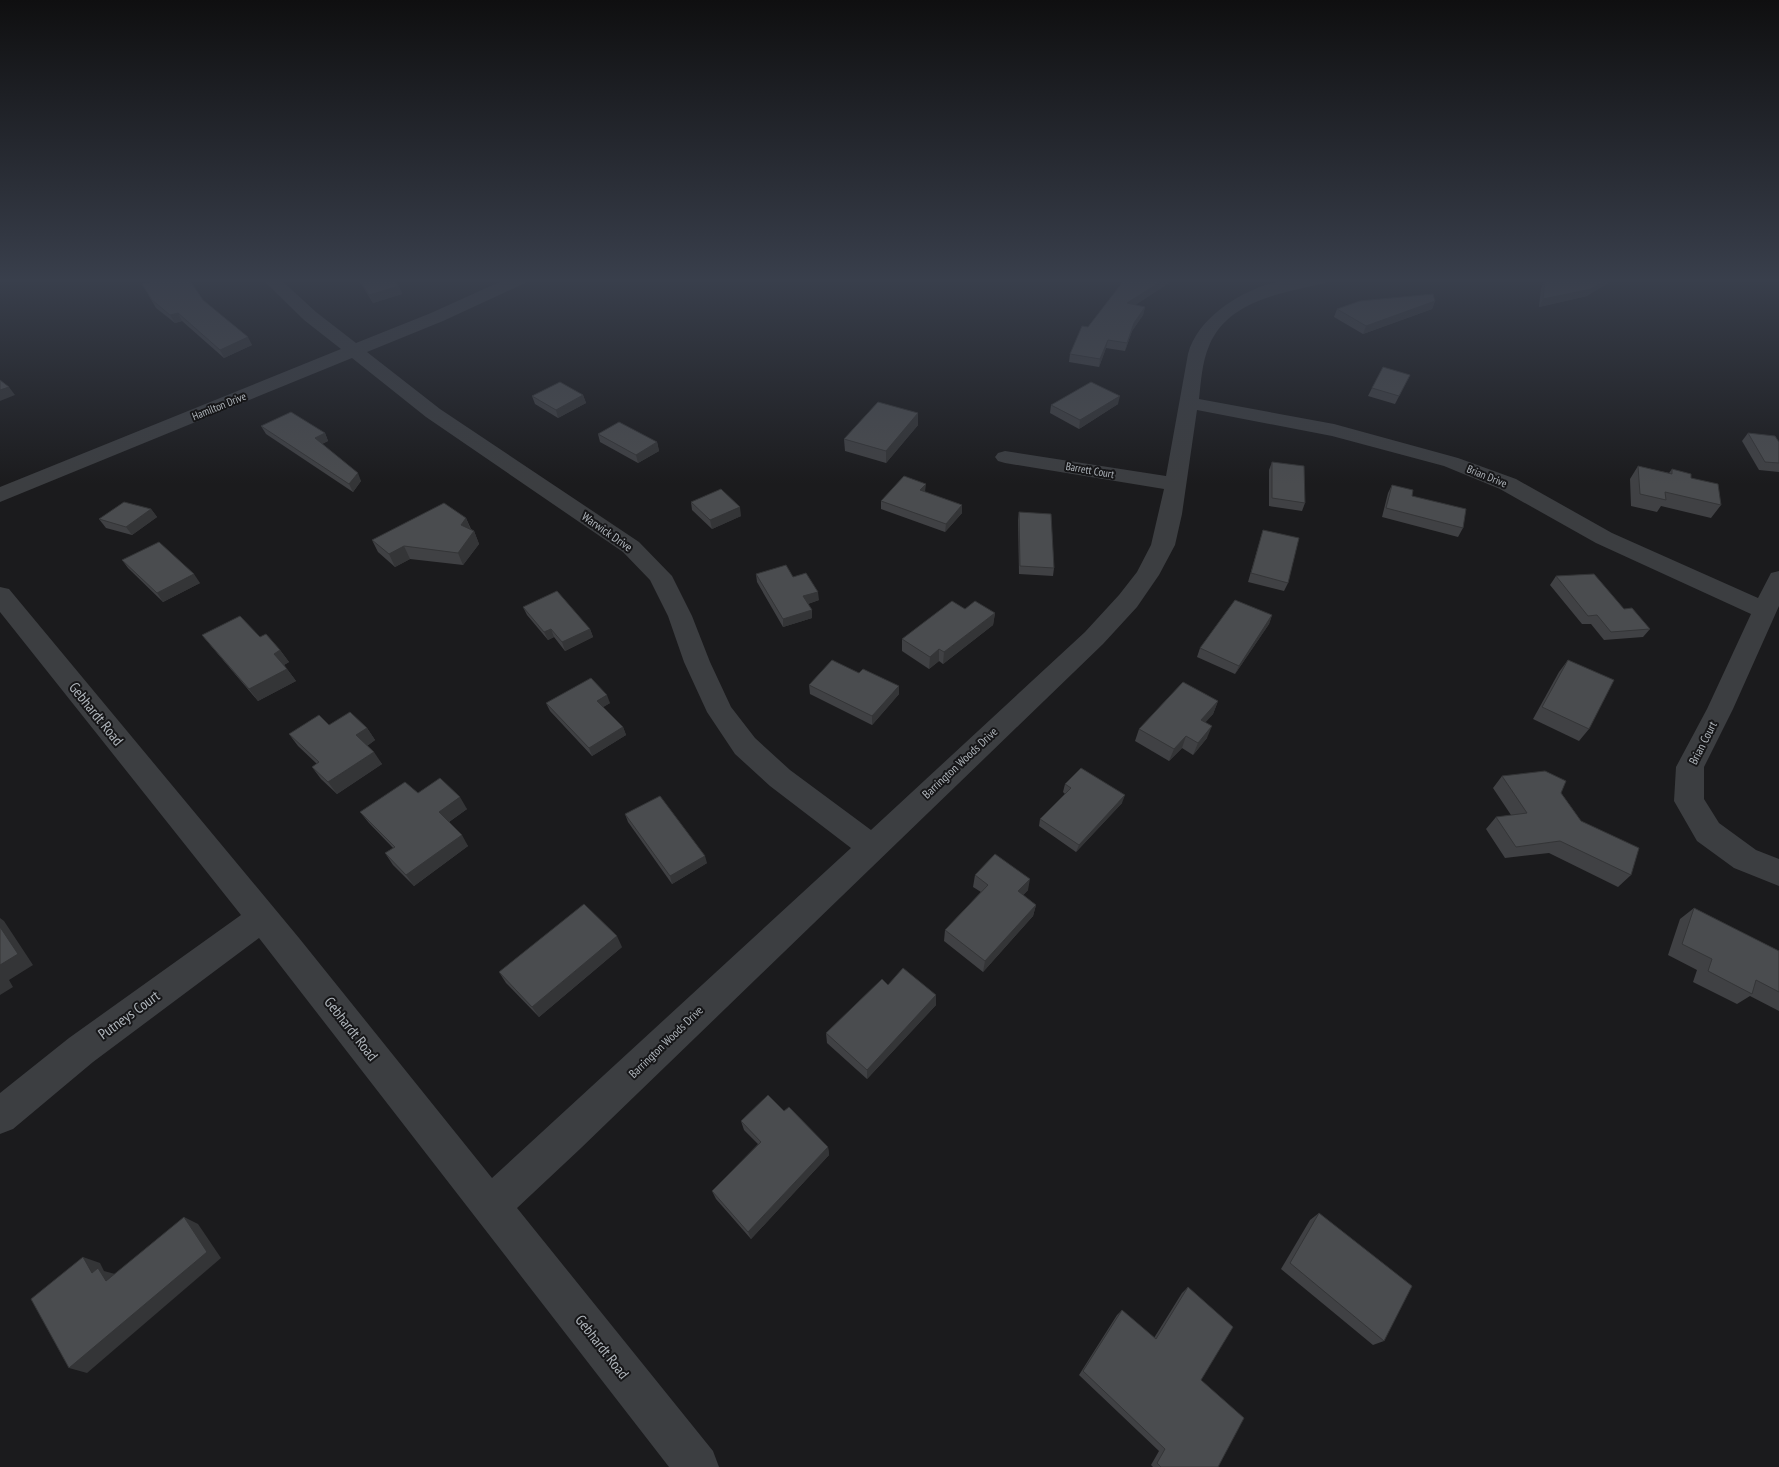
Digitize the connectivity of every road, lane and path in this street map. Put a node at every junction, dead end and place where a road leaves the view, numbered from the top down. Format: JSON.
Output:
{"nodes":[{"id":1,"x":350,"y":347,"type":"edge"},
{"id":2,"x":364,"y":347,"type":"edge"},
{"id":3,"x":1200,"y":347,"type":"edge"},
{"id":4,"x":355,"y":351,"type":"junction"},
{"id":5,"x":1189,"y":402,"type":"junction"},
{"id":6,"x":1004,"y":457,"type":"dead end"},
{"id":7,"x":1175,"y":484,"type":"junction"},
{"id":8,"x":0,"y":496,"type":"edge"},
{"id":9,"x":1779,"y":579,"type":"edge"},
{"id":10,"x":0,"y":595,"type":"edge"},
{"id":11,"x":1764,"y":610,"type":"junction"},
{"id":12,"x":871,"y":847,"type":"junction"},
{"id":13,"x":1779,"y":873,"type":"edge"},
{"id":14,"x":261,"y":918,"type":"junction"},
{"id":15,"x":0,"y":1116,"type":"edge"},
{"id":16,"x":490,"y":1206,"type":"junction"},
{"id":17,"x":697,"y":1467,"type":"edge"}],
"edges":[{"from":1,"to":4,"type":"street","name":"Warwick Drive"},
{"from":2,"to":4,"type":"street","name":"Hamilton Drive"},
{"from":3,"to":5,"type":"street","name":"Barrington Woods Drive"},
{"from":4,"to":8,"type":"street","name":"Hamilton Drive"},
{"from":4,"to":12,"type":"street","name":"Warwick Drive"},
{"from":5,"to":7,"type":"street","name":"Barrington Woods Drive"},
{"from":5,"to":11,"type":"street","name":"Brian Drive"},
{"from":6,"to":7,"type":"street","name":"Barrett Court"},
{"from":7,"to":12,"type":"street","name":"Barrington Woods Drive"},
{"from":9,"to":11,"type":"street","name":"Brian Court"},
{"from":10,"to":14,"type":"street","name":"Gebhardt Road"},
{"from":11,"to":13,"type":"street","name":"Brian Court"},
{"from":12,"to":16,"type":"street","name":"Barrington Woods Drive"},
{"from":14,"to":15,"type":"street","name":"Putneys Court"},
{"from":14,"to":16,"type":"street","name":"Gebhardt Road"},
{"from":16,"to":17,"type":"street","name":"Gebhardt Road"}]}
